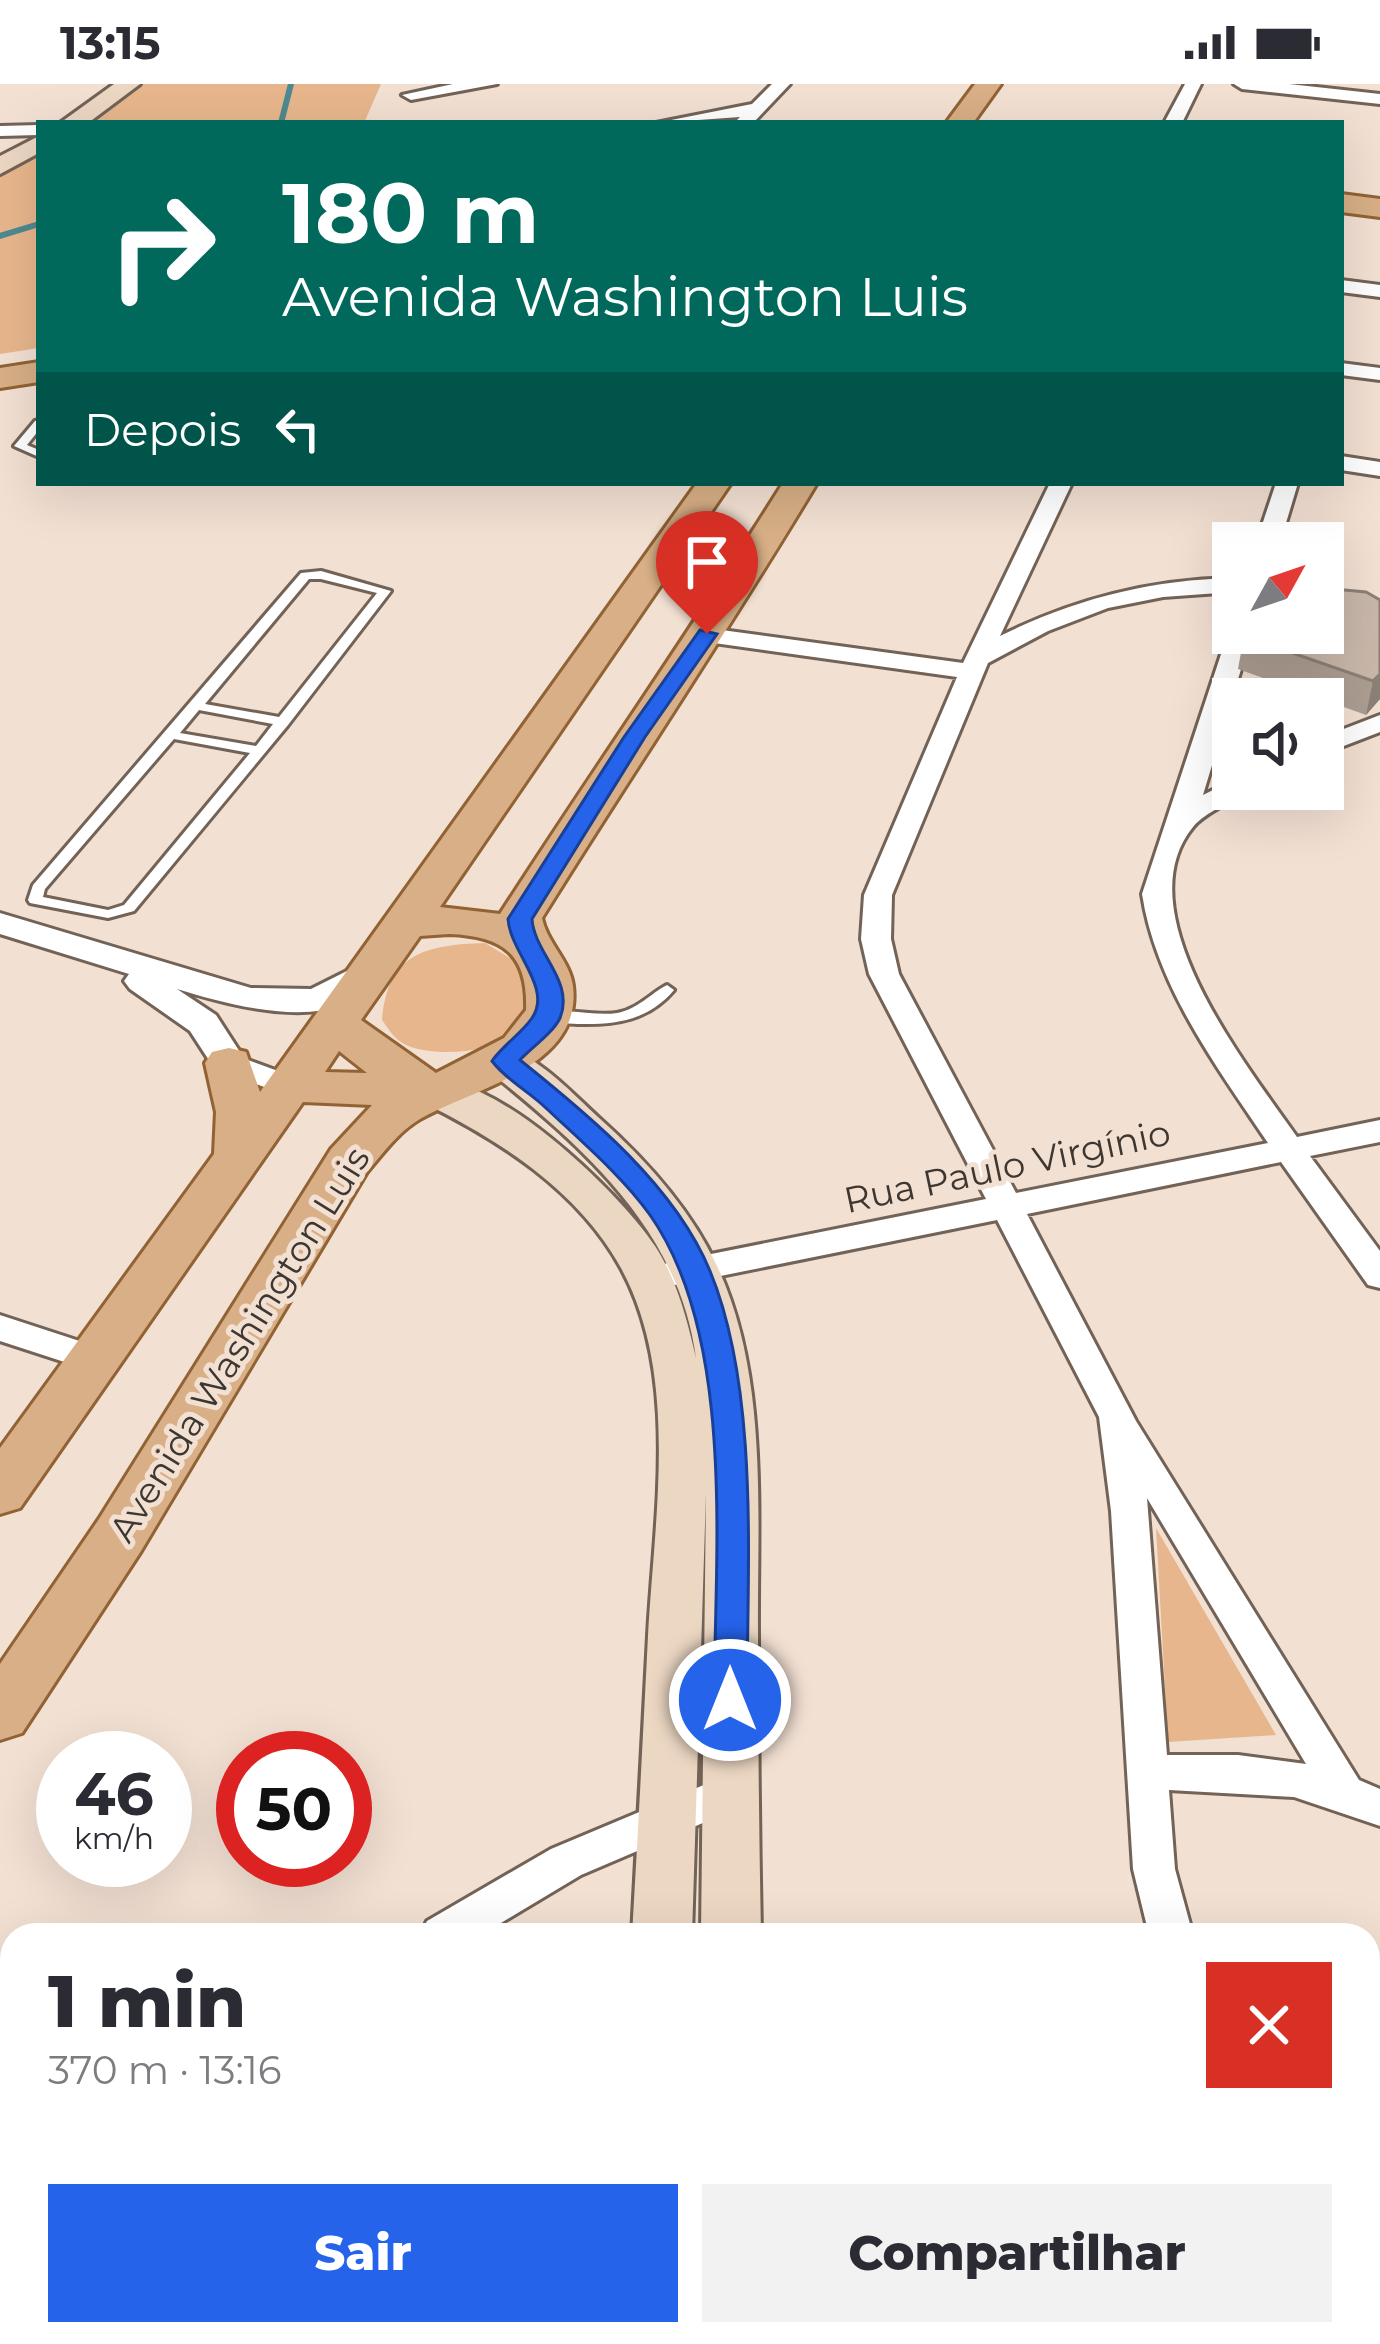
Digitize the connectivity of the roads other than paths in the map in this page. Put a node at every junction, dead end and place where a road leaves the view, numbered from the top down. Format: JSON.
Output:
{"nodes":[{"id":1,"x":129,"y":84,"type":"edge"},
{"id":2,"x":489,"y":84,"type":"edge"},
{"id":3,"x":782,"y":84,"type":"edge"},
{"id":4,"x":988,"y":84,"type":"edge"},
{"id":5,"x":1017,"y":84,"type":"edge"},
{"id":6,"x":1193,"y":84,"type":"edge"},
{"id":7,"x":1242,"y":84,"type":"edge"},
{"id":8,"x":411,"y":95,"type":"dead end"},
{"id":9,"x":1380,"y":99,"type":"edge"},
{"id":10,"x":749,"y":116,"type":"edge"},
{"id":11,"x":76,"y":120,"type":"edge"},
{"id":12,"x":703,"y":120,"type":"edge"},
{"id":13,"x":961,"y":120,"type":"edge"},
{"id":14,"x":994,"y":120,"type":"edge"},
{"id":15,"x":1175,"y":120,"type":"edge"},
{"id":16,"x":36,"y":130,"type":"edge"},
{"id":17,"x":0,"y":131,"type":"edge"},
{"id":18,"x":36,"y":145,"type":"edge"},
{"id":19,"x":0,"y":166,"type":"edge"},
{"id":20,"x":1344,"y":203,"type":"edge"},
{"id":21,"x":1380,"y":208,"type":"edge"},
{"id":22,"x":1344,"y":215,"type":"edge"},
{"id":23,"x":1380,"y":220,"type":"edge"},
{"id":24,"x":1344,"y":286,"type":"edge"},
{"id":25,"x":1380,"y":291,"type":"edge"},
{"id":26,"x":36,"y":354,"type":"edge"},
{"id":27,"x":0,"y":360,"type":"edge"},
{"id":28,"x":1344,"y":368,"type":"edge"},
{"id":29,"x":36,"y":372,"type":"edge"},
{"id":30,"x":1380,"y":374,"type":"edge"},
{"id":31,"x":0,"y":378,"type":"edge"},
{"id":32,"x":36,"y":427,"type":"edge"},
{"id":33,"x":36,"y":453,"type":"edge"},
{"id":34,"x":1344,"y":463,"type":"edge"},
{"id":35,"x":1380,"y":469,"type":"edge"},
{"id":36,"x":712,"y":486,"type":"edge"},
{"id":37,"x":798,"y":486,"type":"edge"},
{"id":38,"x":1059,"y":486,"type":"edge"},
{"id":39,"x":1287,"y":486,"type":"edge"},
{"id":40,"x":1275,"y":522,"type":"edge"},
{"id":41,"x":1212,"y":585,"type":"edge"},
{"id":42,"x":1026,"y":594,"type":"junction"},
{"id":43,"x":1088,"y":604,"type":"junction"},
{"id":44,"x":613,"y":632,"type":"junction"},
{"id":45,"x":702,"y":643,"type":"junction"},
{"id":46,"x":975,"y":666,"type":"junction"},
{"id":47,"x":196,"y":706,"type":"junction"},
{"id":48,"x":283,"y":722,"type":"junction"},
{"id":49,"x":1380,"y":724,"type":"edge"},
{"id":50,"x":171,"y":735,"type":"junction"},
{"id":51,"x":1344,"y":738,"type":"edge"},
{"id":52,"x":259,"y":751,"type":"junction"},
{"id":53,"x":1212,"y":756,"type":"edge"},
{"id":54,"x":1212,"y":802,"type":"edge"},
{"id":55,"x":1181,"y":822,"type":"junction"},
{"id":56,"x":0,"y":923,"type":"edge"},
{"id":57,"x":403,"y":926,"type":"junction"},
{"id":58,"x":521,"y":938,"type":"junction"},
{"id":59,"x":97,"y":953,"type":"junction"},
{"id":60,"x":369,"y":974,"type":"junction"},
{"id":61,"x":667,"y":990,"type":"dead end"},
{"id":62,"x":548,"y":1017,"type":"junction"},
{"id":63,"x":334,"y":1023,"type":"junction"},
{"id":64,"x":504,"y":1061,"type":"junction"},
{"id":65,"x":230,"y":1063,"type":"junction"},
{"id":66,"x":290,"y":1087,"type":"junction"},
{"id":67,"x":437,"y":1092,"type":"junction"},
{"id":68,"x":1380,"y":1131,"type":"edge"},
{"id":69,"x":1288,"y":1148,"type":"junction"},
{"id":70,"x":239,"y":1156,"type":"junction"},
{"id":71,"x":1006,"y":1208,"type":"junction"},
{"id":72,"x":672,"y":1274,"type":"junction"},
{"id":73,"x":1380,"y":1276,"type":"edge"},
{"id":74,"x":0,"y":1328,"type":"edge"},
{"id":75,"x":95,"y":1359,"type":"junction"},
{"id":76,"x":1117,"y":1417,"type":"junction"},
{"id":77,"x":0,"y":1492,"type":"edge"},
{"id":78,"x":0,"y":1714,"type":"edge"},
{"id":79,"x":1147,"y":1773,"type":"junction"},
{"id":80,"x":1343,"y":1789,"type":"junction"},
{"id":81,"x":730,"y":1792,"type":"junction"},
{"id":82,"x":1380,"y":1808,"type":"edge"},
{"id":83,"x":665,"y":1819,"type":"junction"},
{"id":84,"x":462,"y":1923,"type":"edge"},
{"id":85,"x":662,"y":1923,"type":"edge"},
{"id":86,"x":731,"y":1923,"type":"edge"},
{"id":87,"x":1168,"y":1923,"type":"edge"}],
"edges":[{"from":1,"to":11,"type":"main road"},
{"from":2,"to":8,"type":"street"},
{"from":3,"to":10,"type":"street"},
{"from":4,"to":13,"type":"main road"},
{"from":5,"to":14,"type":"main road"},
{"from":6,"to":15,"type":"street"},
{"from":7,"to":9,"type":"street"},
{"from":10,"to":12,"type":"street"},
{"from":16,"to":17,"type":"street"},
{"from":18,"to":19,"type":"main road"},
{"from":20,"to":21,"type":"main road"},
{"from":22,"to":23,"type":"main road"},
{"from":24,"to":25,"type":"street"},
{"from":26,"to":27,"type":"main road"},
{"from":28,"to":30,"type":"street"},
{"from":29,"to":31,"type":"main road"},
{"from":32,"to":33,"type":"lane"},
{"from":34,"to":35,"type":"street"},
{"from":36,"to":44,"type":"main road"},
{"from":37,"to":45,"type":"main road"},
{"from":38,"to":42,"type":"street"},
{"from":39,"to":40,"type":"street"},
{"from":41,"to":43,"type":"street"},
{"from":42,"to":43,"type":"street"},
{"from":42,"to":46,"type":"street"},
{"from":43,"to":46,"type":"street"},
{"from":44,"to":45,"type":"main road"},
{"from":44,"to":57,"type":"main road"},
{"from":45,"to":46,"type":"street"},
{"from":45,"to":58,"type":"main road"},
{"from":46,"to":71,"type":"street"},
{"from":47,"to":48,"type":"lane"},
{"from":47,"to":48,"type":"lane"},
{"from":47,"to":50,"type":"lane"},
{"from":48,"to":52,"type":"lane"},
{"from":49,"to":51,"type":"street"},
{"from":50,"to":52,"type":"lane"},
{"from":50,"to":52,"type":"lane"},
{"from":53,"to":55,"type":"street"},
{"from":54,"to":55,"type":"street"},
{"from":55,"to":69,"type":"street"},
{"from":56,"to":59,"type":"street"},
{"from":57,"to":58,"type":"main road"},
{"from":57,"to":60,"type":"main road"},
{"from":58,"to":62,"type":"main road"},
{"from":59,"to":60,"type":"street"},
{"from":59,"to":65,"type":"street"},
{"from":60,"to":63,"type":"main road"},
{"from":61,"to":62,"type":"lane"},
{"from":62,"to":64,"type":"main road","name":"Avenida Washington Luis"},
{"from":63,"to":66,"type":"main road"},
{"from":63,"to":67,"type":"main road"},
{"from":64,"to":67,"type":"main road","name":"Avenida Washington Luis"},
{"from":64,"to":72,"type":"main road"},
{"from":65,"to":66,"type":"street"},
{"from":65,"to":70,"type":"main road"},
{"from":66,"to":67,"type":"main road"},
{"from":66,"to":70,"type":"main road"},
{"from":67,"to":72,"type":"main road"},
{"from":67,"to":78,"type":"main road","name":"Avenida Washington Luis"},
{"from":68,"to":69,"type":"street","name":"Rua Paulo Virgínio"},
{"from":69,"to":71,"type":"street","name":"Rua Paulo Virgínio"},
{"from":69,"to":73,"type":"street"},
{"from":70,"to":75,"type":"main road"},
{"from":71,"to":72,"type":"street","name":"Rua Paulo Virgínio"},
{"from":71,"to":76,"type":"street"},
{"from":72,"to":81,"type":"main road"},
{"from":72,"to":83,"type":"main road"},
{"from":74,"to":75,"type":"street"},
{"from":75,"to":77,"type":"main road"},
{"from":76,"to":79,"type":"street"},
{"from":76,"to":80,"type":"street"},
{"from":79,"to":80,"type":"street"},
{"from":79,"to":87,"type":"street"},
{"from":80,"to":82,"type":"street"},
{"from":81,"to":83,"type":"street"},
{"from":81,"to":86,"type":"main road"},
{"from":83,"to":84,"type":"street"},
{"from":83,"to":85,"type":"main road"}]}
